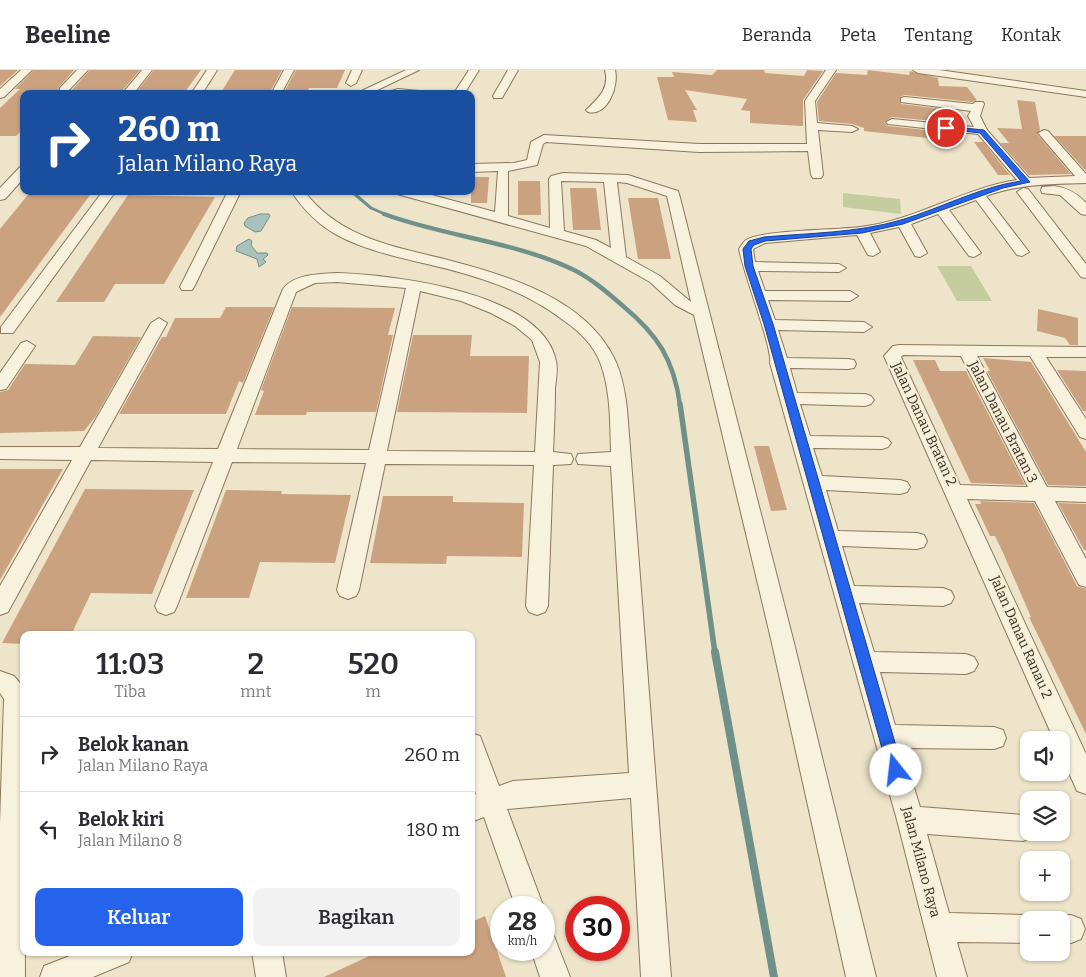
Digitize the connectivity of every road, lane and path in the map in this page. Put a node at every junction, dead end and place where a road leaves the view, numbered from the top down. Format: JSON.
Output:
{"nodes":[{"id":1,"x":27,"y":70,"type":"edge"},
{"id":2,"x":83,"y":70,"type":"edge"},
{"id":3,"x":147,"y":70,"type":"edge"},
{"id":4,"x":212,"y":70,"type":"edge"},
{"id":5,"x":223,"y":70,"type":"edge"},
{"id":6,"x":289,"y":70,"type":"edge"},
{"id":7,"x":356,"y":70,"type":"edge"},
{"id":8,"x":414,"y":70,"type":"edge"},
{"id":9,"x":474,"y":70,"type":"edge"},
{"id":10,"x":513,"y":70,"type":"edge"},
{"id":11,"x":610,"y":70,"type":"edge"},
{"id":12,"x":824,"y":70,"type":"edge"},
{"id":13,"x":830,"y":70,"type":"edge"},
{"id":14,"x":918,"y":70,"type":"edge"},
{"id":15,"x":351,"y":83,"type":"dead end"},
{"id":16,"x":64,"y":90,"type":"edge"},
{"id":17,"x":130,"y":90,"type":"edge"},
{"id":18,"x":199,"y":90,"type":"edge"},
{"id":19,"x":209,"y":90,"type":"edge"},
{"id":20,"x":278,"y":90,"type":"edge"},
{"id":21,"x":369,"y":90,"type":"edge"},
{"id":22,"x":461,"y":90,"type":"edge"},
{"id":23,"x":1086,"y":94,"type":"edge"},
{"id":24,"x":0,"y":95,"type":"edge"},
{"id":25,"x":498,"y":96,"type":"dead end"},
{"id":26,"x":905,"y":100,"type":"dead end"},
{"id":27,"x":592,"y":110,"type":"dead end"},
{"id":28,"x":892,"y":122,"type":"dead end"},
{"id":29,"x":812,"y":126,"type":"junction"},
{"id":30,"x":852,"y":129,"type":"dead end"},
{"id":31,"x":982,"y":131,"type":"junction"},
{"id":32,"x":1044,"y":133,"type":"dead end"},
{"id":33,"x":813,"y":147,"type":"junction"},
{"id":34,"x":475,"y":168,"type":"edge"},
{"id":35,"x":503,"y":173,"type":"dead end"},
{"id":36,"x":20,"y":175,"type":"edge"},
{"id":37,"x":818,"y":175,"type":"dead end"},
{"id":38,"x":20,"y":176,"type":"edge"},
{"id":39,"x":0,"y":177,"type":"edge"},
{"id":40,"x":610,"y":177,"type":"junction"},
{"id":41,"x":1085,"y":180,"type":"edge"},
{"id":42,"x":1024,"y":187,"type":"junction"},
{"id":43,"x":987,"y":191,"type":"junction"},
{"id":44,"x":107,"y":195,"type":"edge"},
{"id":45,"x":233,"y":195,"type":"edge"},
{"id":46,"x":300,"y":195,"type":"edge"},
{"id":47,"x":433,"y":195,"type":"edge"},
{"id":48,"x":0,"y":196,"type":"edge"},
{"id":49,"x":449,"y":197,"type":"edge"},
{"id":50,"x":941,"y":208,"type":"junction"},
{"id":51,"x":1086,"y":211,"type":"edge"},
{"id":52,"x":501,"y":218,"type":"junction"},
{"id":53,"x":903,"y":222,"type":"junction"},
{"id":54,"x":862,"y":231,"type":"junction"},
{"id":55,"x":557,"y":232,"type":"junction"},
{"id":56,"x":873,"y":252,"type":"dead end"},
{"id":57,"x":1022,"y":252,"type":"dead end"},
{"id":58,"x":920,"y":253,"type":"dead end"},
{"id":59,"x":974,"y":253,"type":"dead end"},
{"id":60,"x":619,"y":257,"type":"junction"},
{"id":61,"x":749,"y":266,"type":"junction"},
{"id":62,"x":839,"y":268,"type":"dead end"},
{"id":63,"x":1086,"y":274,"type":"edge"},
{"id":64,"x":414,"y":284,"type":"junction"},
{"id":65,"x":187,"y":288,"type":"dead end"},
{"id":66,"x":760,"y":295,"type":"junction"},
{"id":67,"x":850,"y":296,"type":"dead end"},
{"id":68,"x":701,"y":313,"type":"junction"},
{"id":69,"x":159,"y":323,"type":"dead end"},
{"id":70,"x":769,"y":324,"type":"junction"},
{"id":71,"x":864,"y":327,"type":"dead end"},
{"id":72,"x":7,"y":330,"type":"dead end"},
{"id":73,"x":28,"y":346,"type":"dead end"},
{"id":74,"x":966,"y":350,"type":"junction"},
{"id":75,"x":1035,"y":352,"type":"junction"},
{"id":76,"x":1086,"y":352,"type":"edge"},
{"id":77,"x":778,"y":363,"type":"junction"},
{"id":78,"x":848,"y":364,"type":"dead end"},
{"id":79,"x":0,"y":385,"type":"edge"},
{"id":80,"x":789,"y":398,"type":"junction"},
{"id":81,"x":865,"y":400,"type":"dead end"},
{"id":82,"x":1086,"y":433,"type":"edge"},
{"id":83,"x":801,"y":442,"type":"junction"},
{"id":84,"x":882,"y":443,"type":"dead end"},
{"id":85,"x":0,"y":453,"type":"edge"},
{"id":86,"x":87,"y":455,"type":"junction"},
{"id":87,"x":225,"y":456,"type":"junction"},
{"id":88,"x":377,"y":457,"type":"junction"},
{"id":89,"x":620,"y":458,"type":"junction"},
{"id":90,"x":542,"y":459,"type":"junction"},
{"id":91,"x":564,"y":459,"type":"dead end"},
{"id":92,"x":585,"y":459,"type":"dead end"},
{"id":93,"x":813,"y":483,"type":"junction"},
{"id":94,"x":900,"y":487,"type":"dead end"},
{"id":95,"x":955,"y":492,"type":"junction"},
{"id":96,"x":1041,"y":494,"type":"junction"},
{"id":97,"x":1086,"y":496,"type":"edge"},
{"id":98,"x":829,"y":538,"type":"junction"},
{"id":99,"x":917,"y":541,"type":"dead end"},
{"id":100,"x":1086,"y":579,"type":"edge"},
{"id":101,"x":348,"y":590,"type":"dead end"},
{"id":102,"x":845,"y":594,"type":"junction"},
{"id":103,"x":943,"y":597,"type":"dead end"},
{"id":104,"x":0,"y":606,"type":"edge"},
{"id":105,"x":166,"y":606,"type":"dead end"},
{"id":106,"x":537,"y":606,"type":"dead end"},
{"id":107,"x":864,"y":662,"type":"junction"},
{"id":108,"x":966,"y":664,"type":"dead end"},
{"id":109,"x":0,"y":681,"type":"edge"},
{"id":110,"x":886,"y":736,"type":"junction"},
{"id":111,"x":994,"y":738,"type":"dead end"},
{"id":112,"x":475,"y":766,"type":"edge"},
{"id":113,"x":1086,"y":782,"type":"edge"},
{"id":114,"x":642,"y":785,"type":"junction"},
{"id":115,"x":482,"y":805,"type":"edge"},
{"id":116,"x":910,"y":820,"type":"junction"},
{"id":117,"x":1020,"y":828,"type":"edge"},
{"id":118,"x":524,"y":896,"type":"edge"},
{"id":119,"x":939,"y":927,"type":"junction"},
{"id":120,"x":1020,"y":929,"type":"edge"},
{"id":121,"x":109,"y":956,"type":"edge"},
{"id":122,"x":268,"y":956,"type":"edge"},
{"id":123,"x":549,"y":961,"type":"edge"},
{"id":124,"x":10,"y":977,"type":"edge"},
{"id":125,"x":55,"y":977,"type":"edge"},
{"id":126,"x":271,"y":977,"type":"edge"},
{"id":127,"x":555,"y":977,"type":"edge"},
{"id":128,"x":656,"y":977,"type":"edge"},
{"id":129,"x":861,"y":977,"type":"edge"},
{"id":130,"x":952,"y":977,"type":"edge"}],
"edges":[{"from":1,"to":24,"type":"street"},
{"from":2,"to":16,"type":"street"},
{"from":3,"to":17,"type":"street"},
{"from":4,"to":18,"type":"street"},
{"from":5,"to":19,"type":"street"},
{"from":6,"to":20,"type":"street"},
{"from":7,"to":15,"type":"street"},
{"from":8,"to":21,"type":"street"},
{"from":9,"to":22,"type":"street"},
{"from":10,"to":25,"type":"street"},
{"from":11,"to":27,"type":"street"},
{"from":12,"to":13,"type":"street"},
{"from":13,"to":29,"type":"street"},
{"from":14,"to":23,"type":"street"},
{"from":26,"to":31,"type":"street"},
{"from":28,"to":31,"type":"street"},
{"from":29,"to":30,"type":"street"},
{"from":29,"to":33,"type":"street"},
{"from":31,"to":42,"type":"street"},
{"from":32,"to":41,"type":"street"},
{"from":33,"to":34,"type":"street"},
{"from":33,"to":37,"type":"street"},
{"from":35,"to":52,"type":"street"},
{"from":36,"to":39,"type":"street"},
{"from":38,"to":48,"type":"street"},
{"from":40,"to":55,"type":"street"},
{"from":40,"to":60,"type":"street"},
{"from":40,"to":68,"type":"street"},
{"from":41,"to":42,"type":"street","name":"Jalan Milano Raya"},
{"from":42,"to":43,"type":"street","name":"Jalan Milano Raya"},
{"from":42,"to":51,"type":"street"},
{"from":42,"to":63,"type":"street"},
{"from":43,"to":50,"type":"street","name":"Jalan Milano Raya"},
{"from":43,"to":57,"type":"street"},
{"from":44,"to":72,"type":"street"},
{"from":45,"to":65,"type":"street"},
{"from":46,"to":89,"type":"street"},
{"from":47,"to":49,"type":"street"},
{"from":49,"to":52,"type":"street"},
{"from":50,"to":53,"type":"street","name":"Jalan Milano Raya"},
{"from":50,"to":59,"type":"street"},
{"from":52,"to":55,"type":"street"},
{"from":53,"to":54,"type":"street","name":"Jalan Milano Raya"},
{"from":53,"to":58,"type":"street"},
{"from":54,"to":56,"type":"street"},
{"from":54,"to":61,"type":"street","name":"Jalan Milano Raya"},
{"from":55,"to":60,"type":"street"},
{"from":60,"to":68,"type":"street"},
{"from":61,"to":62,"type":"street"},
{"from":61,"to":66,"type":"street","name":"Jalan Milano Raya"},
{"from":64,"to":87,"type":"street"},
{"from":64,"to":88,"type":"street"},
{"from":64,"to":90,"type":"street"},
{"from":66,"to":67,"type":"street"},
{"from":66,"to":70,"type":"street","name":"Jalan Milano Raya"},
{"from":68,"to":129,"type":"street"},
{"from":69,"to":86,"type":"street"},
{"from":70,"to":71,"type":"street"},
{"from":70,"to":77,"type":"street","name":"Jalan Milano Raya"},
{"from":73,"to":79,"type":"street"},
{"from":74,"to":75,"type":"street"},
{"from":74,"to":95,"type":"street","name":"Jalan Danau Bratan 2"},
{"from":74,"to":96,"type":"street","name":"Jalan Danau Bratan 3"},
{"from":75,"to":76,"type":"street"},
{"from":75,"to":82,"type":"street"},
{"from":77,"to":78,"type":"street"},
{"from":77,"to":80,"type":"street","name":"Jalan Milano Raya"},
{"from":80,"to":81,"type":"street"},
{"from":80,"to":83,"type":"street","name":"Jalan Milano Raya"},
{"from":83,"to":84,"type":"street"},
{"from":83,"to":93,"type":"street","name":"Jalan Milano Raya"},
{"from":85,"to":86,"type":"street"},
{"from":86,"to":87,"type":"street"},
{"from":86,"to":104,"type":"street"},
{"from":87,"to":88,"type":"street"},
{"from":87,"to":105,"type":"street"},
{"from":88,"to":90,"type":"street"},
{"from":88,"to":101,"type":"street"},
{"from":89,"to":92,"type":"street"},
{"from":89,"to":114,"type":"street"},
{"from":90,"to":91,"type":"street"},
{"from":90,"to":106,"type":"street"},
{"from":93,"to":94,"type":"street"},
{"from":93,"to":98,"type":"street","name":"Jalan Milano Raya"},
{"from":95,"to":96,"type":"street"},
{"from":95,"to":113,"type":"street","name":"Jalan Danau Ranau 2"},
{"from":96,"to":97,"type":"street"},
{"from":96,"to":100,"type":"street","name":"Jalan Danau Bratan 3"},
{"from":98,"to":99,"type":"street"},
{"from":98,"to":102,"type":"street","name":"Jalan Milano Raya"},
{"from":102,"to":103,"type":"street"},
{"from":102,"to":107,"type":"street","name":"Jalan Milano Raya"},
{"from":107,"to":108,"type":"street"},
{"from":107,"to":110,"type":"street","name":"Jalan Milano Raya"},
{"from":109,"to":124,"type":"street"},
{"from":110,"to":111,"type":"street"},
{"from":110,"to":116,"type":"street","name":"Jalan Milano Raya"},
{"from":112,"to":115,"type":"street"},
{"from":114,"to":115,"type":"street"},
{"from":114,"to":128,"type":"street"},
{"from":115,"to":118,"type":"street"},
{"from":116,"to":117,"type":"street"},
{"from":116,"to":119,"type":"street","name":"Jalan Milano Raya"},
{"from":119,"to":120,"type":"street"},
{"from":119,"to":130,"type":"street","name":"Jalan Milano Raya"},
{"from":121,"to":125,"type":"street"},
{"from":122,"to":126,"type":"street"},
{"from":123,"to":127,"type":"street"}]}
